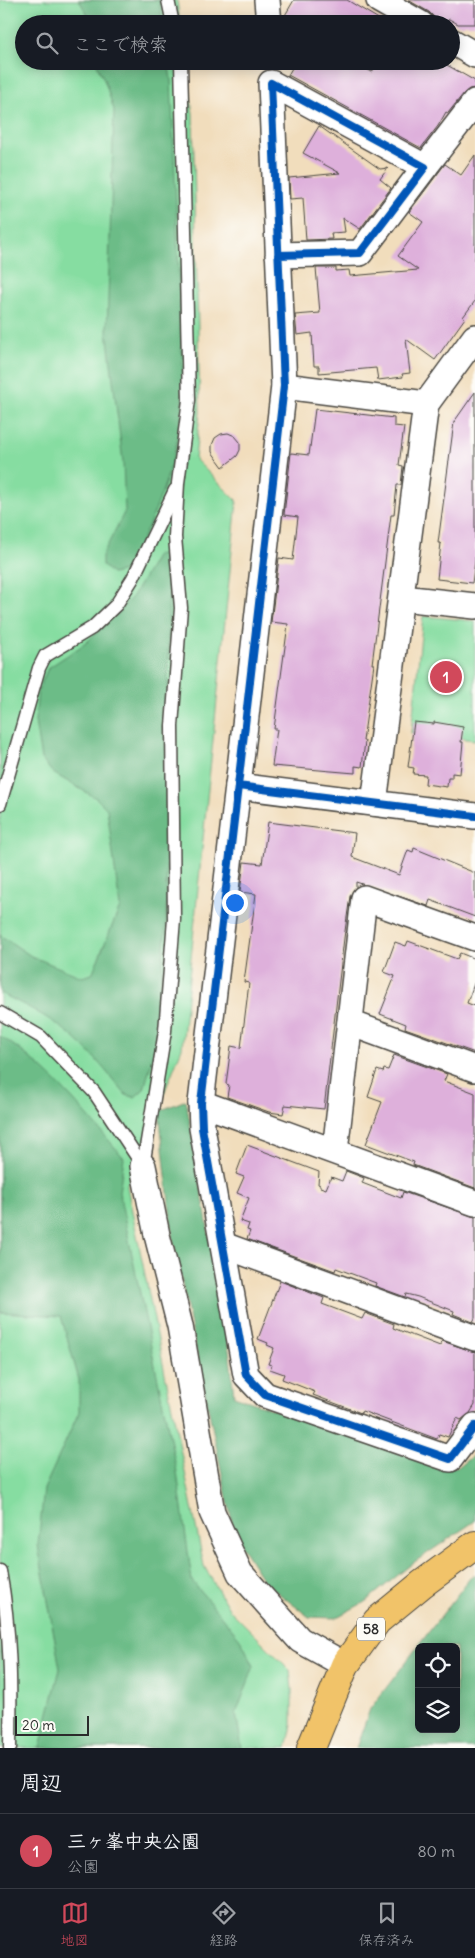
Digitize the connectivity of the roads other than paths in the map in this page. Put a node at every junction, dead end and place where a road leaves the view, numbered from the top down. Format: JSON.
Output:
{"nodes":[{"id":1,"x":168,"y":0,"type":"edge"},
{"id":2,"x":268,"y":0,"type":"edge"},
{"id":3,"x":379,"y":0,"type":"edge"},
{"id":4,"x":171,"y":15,"type":"edge"},
{"id":5,"x":268,"y":15,"type":"edge"},
{"id":6,"x":405,"y":15,"type":"edge"},
{"id":7,"x":460,"y":46,"type":"edge"},
{"id":8,"x":475,"y":55,"type":"edge"},
{"id":9,"x":181,"y":70,"type":"edge"},
{"id":10,"x":271,"y":72,"type":"edge"},
{"id":11,"x":475,"y":102,"type":"edge"},
{"id":12,"x":425,"y":167,"type":"junction"},
{"id":13,"x":278,"y":255,"type":"junction"},
{"id":14,"x":475,"y":337,"type":"edge"},
{"id":15,"x":284,"y":386,"type":"junction"},
{"id":16,"x":426,"y":404,"type":"junction"},
{"id":17,"x":178,"y":483,"type":"junction"},
{"id":18,"x":402,"y":598,"type":"junction"},
{"id":19,"x":475,"y":606,"type":"edge"},
{"id":20,"x":238,"y":786,"type":"junction"},
{"id":21,"x":374,"y":803,"type":"junction"},
{"id":22,"x":0,"y":804,"type":"edge"},
{"id":23,"x":475,"y":816,"type":"edge"},
{"id":24,"x":475,"y":938,"type":"edge"},
{"id":25,"x":0,"y":1012,"type":"edge"},
{"id":26,"x":350,"y":1023,"type":"junction"},
{"id":27,"x":475,"y":1069,"type":"edge"},
{"id":28,"x":201,"y":1103,"type":"junction"},
{"id":29,"x":335,"y":1151,"type":"junction"},
{"id":30,"x":143,"y":1166,"type":"junction"},
{"id":31,"x":475,"y":1203,"type":"edge"},
{"id":32,"x":223,"y":1245,"type":"junction"},
{"id":33,"x":475,"y":1338,"type":"edge"},
{"id":34,"x":475,"y":1426,"type":"edge"},
{"id":35,"x":475,"y":1544,"type":"edge"},
{"id":36,"x":0,"y":1572,"type":"edge"},
{"id":37,"x":4,"y":1655,"type":"edge"},
{"id":38,"x":345,"y":1665,"type":"junction"},
{"id":39,"x":10,"y":1748,"type":"edge"},
{"id":40,"x":311,"y":1748,"type":"edge"}],
"edges":[{"from":1,"to":4,"type":"lane"},
{"from":2,"to":5,"type":"street"},
{"from":3,"to":6,"type":"street"},
{"from":7,"to":8,"type":"street"},
{"from":9,"to":17,"type":"lane"},
{"from":10,"to":12,"type":"street"},
{"from":10,"to":13,"type":"street"},
{"from":11,"to":12,"type":"street"},
{"from":12,"to":13,"type":"street"},
{"from":13,"to":15,"type":"street"},
{"from":14,"to":16,"type":"street"},
{"from":15,"to":16,"type":"street"},
{"from":15,"to":20,"type":"street"},
{"from":16,"to":18,"type":"street"},
{"from":17,"to":22,"type":"lane"},
{"from":17,"to":30,"type":"lane"},
{"from":18,"to":19,"type":"street"},
{"from":18,"to":21,"type":"street"},
{"from":20,"to":21,"type":"street"},
{"from":20,"to":28,"type":"street"},
{"from":21,"to":23,"type":"street"},
{"from":24,"to":26,"type":"street"},
{"from":25,"to":30,"type":"lane"},
{"from":26,"to":27,"type":"street"},
{"from":26,"to":29,"type":"street"},
{"from":28,"to":29,"type":"street"},
{"from":28,"to":32,"type":"street"},
{"from":29,"to":31,"type":"street"},
{"from":30,"to":38,"type":"street"},
{"from":32,"to":33,"type":"street"},
{"from":32,"to":34,"type":"street"},
{"from":35,"to":38,"type":"main road","number":"58"},
{"from":36,"to":37,"type":"lane"},
{"from":37,"to":39,"type":"lane"},
{"from":38,"to":40,"type":"main road","number":"58"}]}
